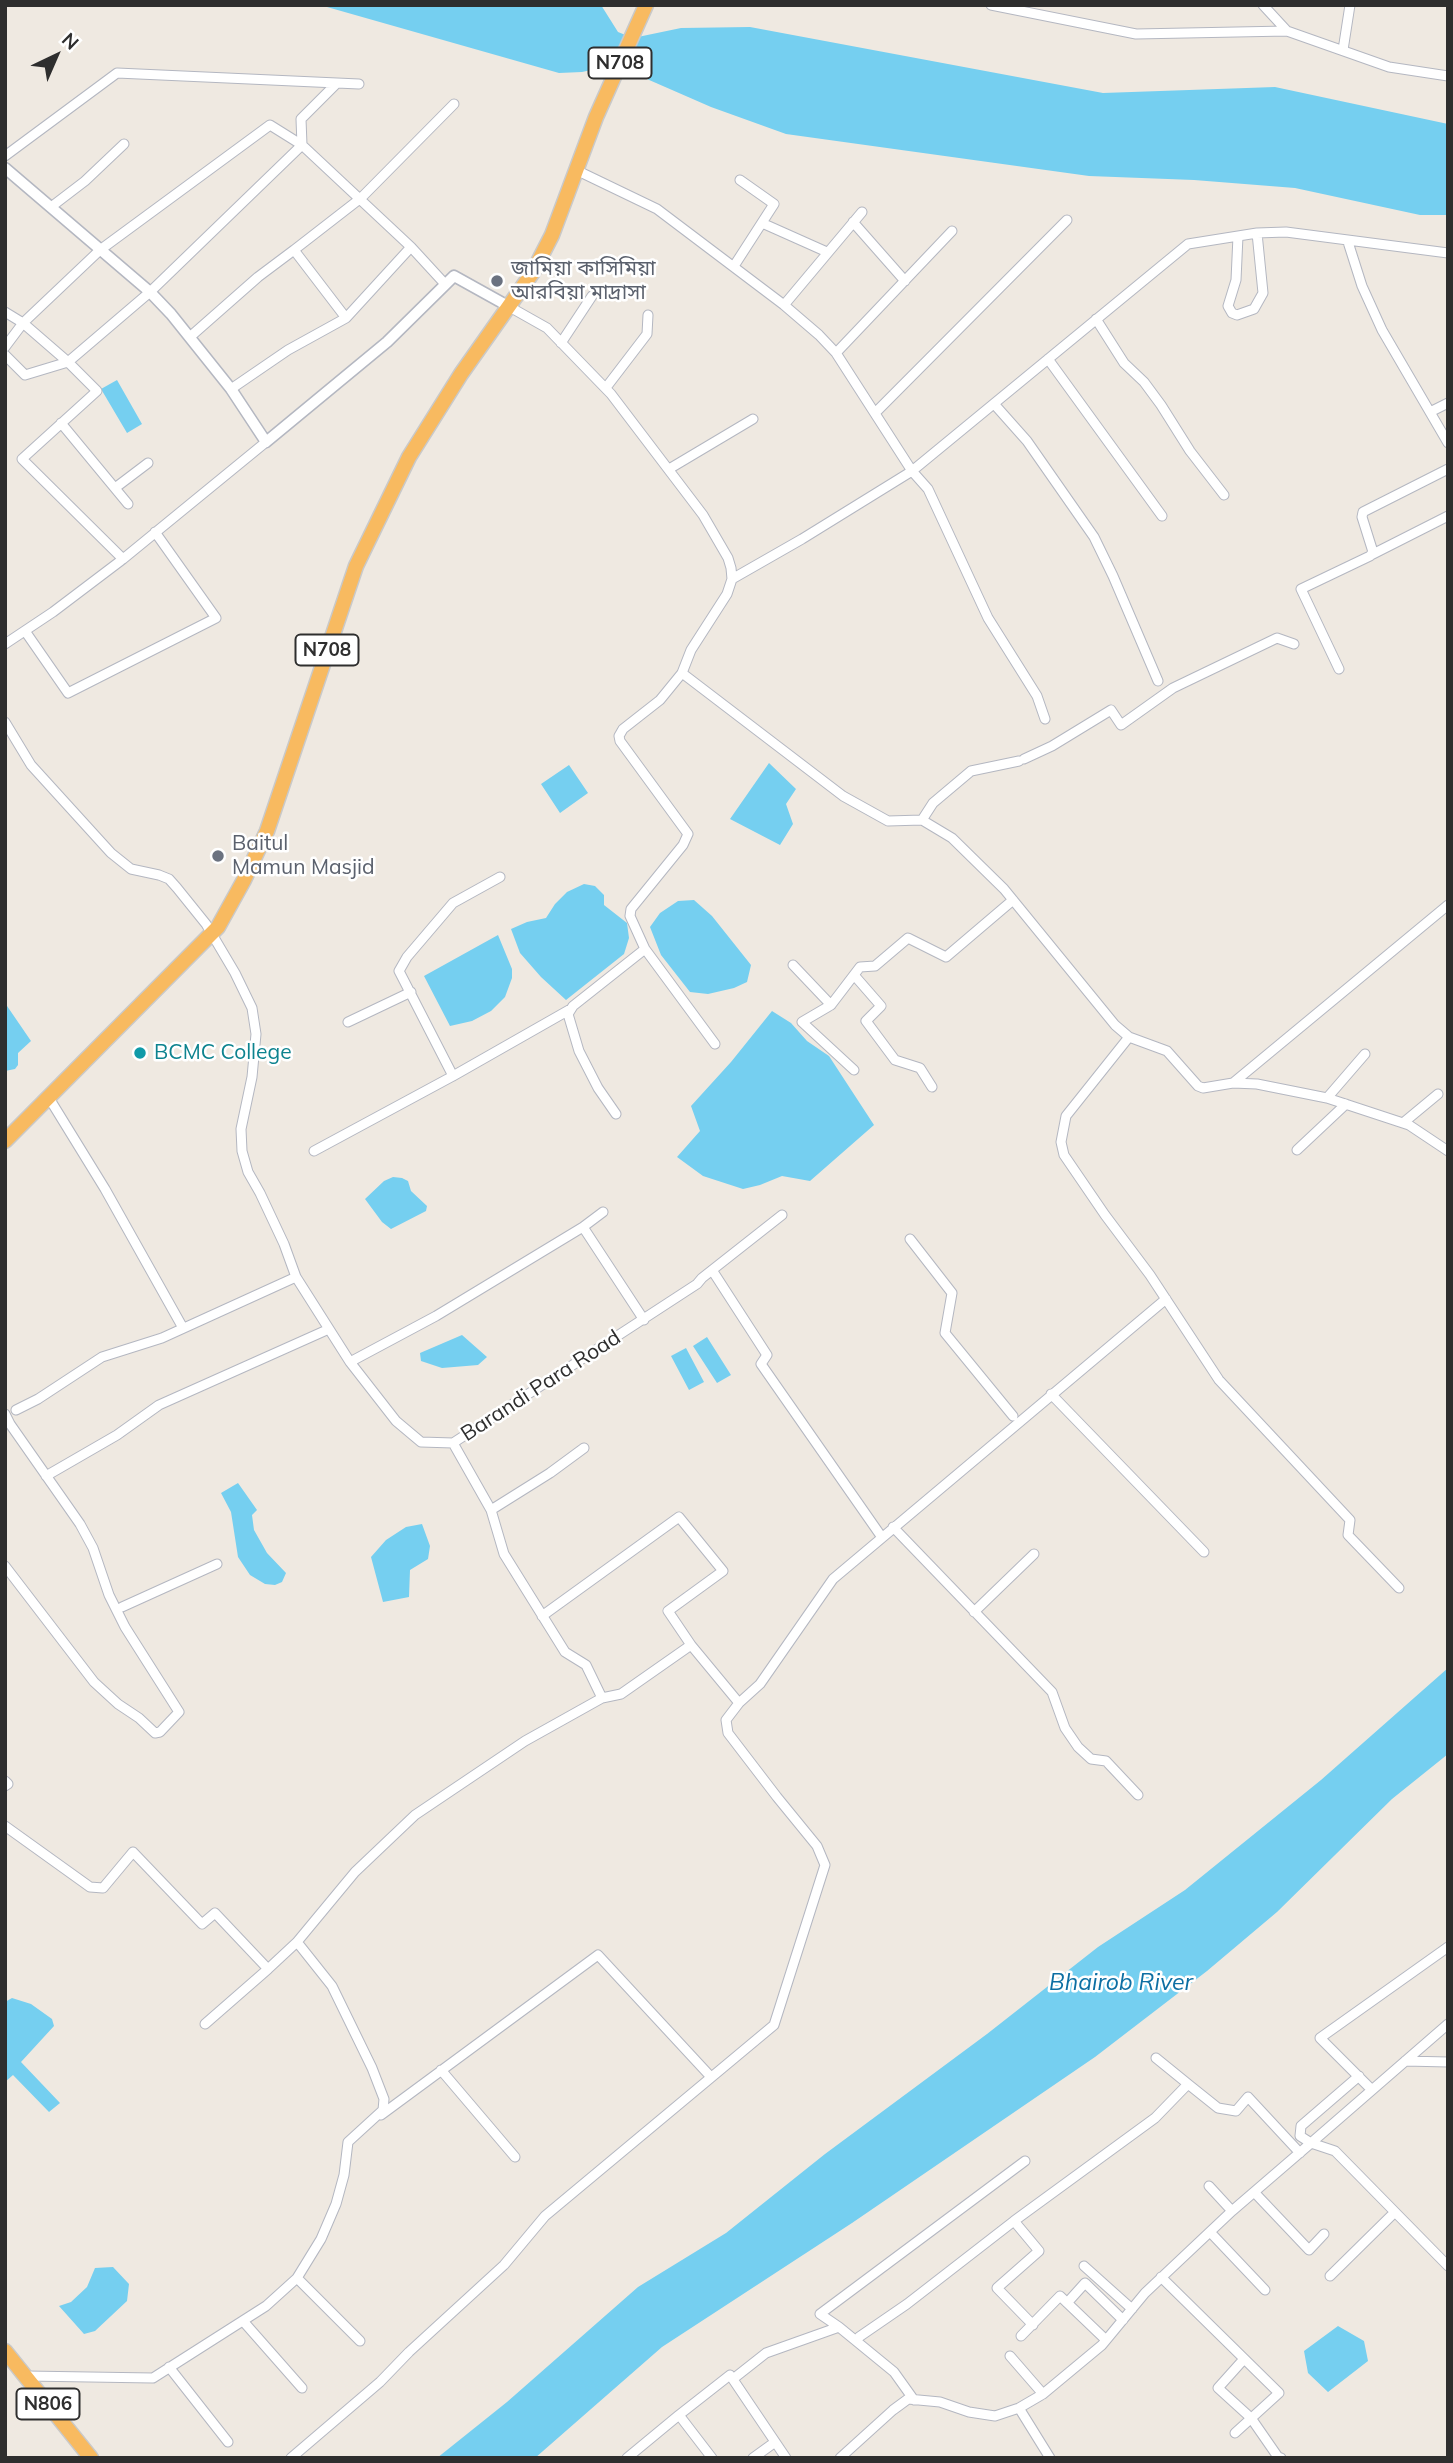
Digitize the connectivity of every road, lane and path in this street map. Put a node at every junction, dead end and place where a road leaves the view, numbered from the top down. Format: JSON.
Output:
{"nodes":[{"id":1,"x":991,"y":5,"type":"edge"},
{"id":2,"x":1263,"y":5,"type":"edge"},
{"id":3,"x":1350,"y":5,"type":"edge"},
{"id":4,"x":645,"y":7,"type":"edge"},
{"id":5,"x":1287,"y":32,"type":"junction"},
{"id":6,"x":1343,"y":50,"type":"junction"},
{"id":7,"x":1448,"y":76,"type":"edge"},
{"id":8,"x":337,"y":83,"type":"junction"},
{"id":9,"x":359,"y":84,"type":"dead end"},
{"id":10,"x":454,"y":104,"type":"dead end"},
{"id":11,"x":124,"y":144,"type":"dead end"},
{"id":12,"x":302,"y":145,"type":"junction"},
{"id":13,"x":5,"y":156,"type":"edge"},
{"id":14,"x":5,"y":168,"type":"edge"},
{"id":15,"x":576,"y":170,"type":"junction"},
{"id":16,"x":740,"y":180,"type":"dead end"},
{"id":17,"x":361,"y":198,"type":"junction"},
{"id":18,"x":51,"y":207,"type":"junction"},
{"id":19,"x":862,"y":212,"type":"dead end"},
{"id":20,"x":1066,"y":220,"type":"dead end"},
{"id":21,"x":853,"y":222,"type":"junction"},
{"id":22,"x":762,"y":223,"type":"junction"},
{"id":23,"x":952,"y":231,"type":"dead end"},
{"id":24,"x":1257,"y":233,"type":"junction"},
{"id":25,"x":1238,"y":236,"type":"junction"},
{"id":26,"x":1348,"y":242,"type":"junction"},
{"id":27,"x":411,"y":247,"type":"junction"},
{"id":28,"x":100,"y":250,"type":"junction"},
{"id":29,"x":294,"y":250,"type":"junction"},
{"id":30,"x":827,"y":252,"type":"junction"},
{"id":31,"x":1448,"y":253,"type":"edge"},
{"id":32,"x":734,"y":266,"type":"junction"},
{"id":33,"x":905,"y":281,"type":"junction"},
{"id":34,"x":445,"y":285,"type":"junction"},
{"id":35,"x":149,"y":292,"type":"junction"},
{"id":36,"x":592,"y":296,"type":"dead end"},
{"id":37,"x":784,"y":305,"type":"junction"},
{"id":38,"x":508,"y":306,"type":"junction"},
{"id":39,"x":5,"y":312,"type":"edge"},
{"id":40,"x":648,"y":315,"type":"dead end"},
{"id":41,"x":346,"y":318,"type":"junction"},
{"id":42,"x":1096,"y":319,"type":"junction"},
{"id":43,"x":23,"y":323,"type":"junction"},
{"id":44,"x":191,"y":336,"type":"junction"},
{"id":45,"x":561,"y":343,"type":"junction"},
{"id":46,"x":5,"y":347,"type":"edge"},
{"id":47,"x":836,"y":353,"type":"junction"},
{"id":48,"x":5,"y":355,"type":"edge"},
{"id":49,"x":1048,"y":359,"type":"junction"},
{"id":50,"x":68,"y":362,"type":"junction"},
{"id":51,"x":608,"y":385,"type":"dead end"},
{"id":52,"x":231,"y":389,"type":"junction"},
{"id":53,"x":1448,"y":403,"type":"edge"},
{"id":54,"x":995,"y":405,"type":"junction"},
{"id":55,"x":876,"y":412,"type":"junction"},
{"id":56,"x":1430,"y":412,"type":"junction"},
{"id":57,"x":753,"y":419,"type":"dead end"},
{"id":58,"x":61,"y":423,"type":"junction"},
{"id":59,"x":266,"y":442,"type":"junction"},
{"id":60,"x":1448,"y":443,"type":"edge"},
{"id":61,"x":148,"y":463,"type":"dead end"},
{"id":62,"x":669,"y":469,"type":"junction"},
{"id":63,"x":1448,"y":469,"type":"edge"},
{"id":64,"x":912,"y":471,"type":"junction"},
{"id":65,"x":115,"y":488,"type":"junction"},
{"id":66,"x":1224,"y":495,"type":"dead end"},
{"id":67,"x":128,"y":504,"type":"dead end"},
{"id":68,"x":1162,"y":516,"type":"dead end"},
{"id":69,"x":1448,"y":516,"type":"edge"},
{"id":70,"x":155,"y":532,"type":"junction"},
{"id":71,"x":1370,"y":556,"type":"junction"},
{"id":72,"x":122,"y":559,"type":"junction"},
{"id":73,"x":732,"y":579,"type":"junction"},
{"id":74,"x":25,"y":631,"type":"junction"},
{"id":75,"x":6,"y":642,"type":"edge"},
{"id":76,"x":1294,"y":644,"type":"dead end"},
{"id":77,"x":1339,"y":669,"type":"dead end"},
{"id":78,"x":682,"y":673,"type":"junction"},
{"id":79,"x":1158,"y":681,"type":"dead end"},
{"id":80,"x":1045,"y":719,"type":"dead end"},
{"id":81,"x":5,"y":722,"type":"edge"},
{"id":82,"x":922,"y":820,"type":"junction"},
{"id":83,"x":500,"y":877,"type":"dead end"},
{"id":84,"x":1013,"y":900,"type":"junction"},
{"id":85,"x":1448,"y":905,"type":"edge"},
{"id":86,"x":212,"y":934,"type":"junction"},
{"id":87,"x":645,"y":949,"type":"junction"},
{"id":88,"x":793,"y":965,"type":"dead end"},
{"id":89,"x":854,"y":975,"type":"junction"},
{"id":90,"x":411,"y":992,"type":"junction"},
{"id":91,"x":831,"y":1005,"type":"junction"},
{"id":92,"x":569,"y":1010,"type":"junction"},
{"id":93,"x":348,"y":1022,"type":"dead end"},
{"id":94,"x":1129,"y":1037,"type":"junction"},
{"id":95,"x":715,"y":1044,"type":"dead end"},
{"id":96,"x":1365,"y":1054,"type":"dead end"},
{"id":97,"x":854,"y":1070,"type":"dead end"},
{"id":98,"x":453,"y":1076,"type":"junction"},
{"id":99,"x":1233,"y":1083,"type":"junction"},
{"id":100,"x":932,"y":1087,"type":"dead end"},
{"id":101,"x":1438,"y":1094,"type":"dead end"},
{"id":102,"x":49,"y":1098,"type":"junction"},
{"id":103,"x":1327,"y":1098,"type":"junction"},
{"id":104,"x":1346,"y":1104,"type":"junction"},
{"id":105,"x":616,"y":1114,"type":"dead end"},
{"id":106,"x":1403,"y":1123,"type":"junction"},
{"id":107,"x":5,"y":1141,"type":"edge"},
{"id":108,"x":1297,"y":1150,"type":"dead end"},
{"id":109,"x":314,"y":1151,"type":"dead end"},
{"id":110,"x":1448,"y":1151,"type":"edge"},
{"id":111,"x":603,"y":1212,"type":"dead end"},
{"id":112,"x":782,"y":1215,"type":"dead end"},
{"id":113,"x":583,"y":1227,"type":"junction"},
{"id":114,"x":910,"y":1239,"type":"dead end"},
{"id":115,"x":712,"y":1270,"type":"junction"},
{"id":116,"x":296,"y":1276,"type":"junction"},
{"id":117,"x":1166,"y":1299,"type":"junction"},
{"id":118,"x":644,"y":1320,"type":"junction"},
{"id":119,"x":183,"y":1328,"type":"junction"},
{"id":120,"x":329,"y":1329,"type":"junction"},
{"id":121,"x":350,"y":1363,"type":"junction"},
{"id":122,"x":1051,"y":1394,"type":"junction"},
{"id":123,"x":16,"y":1410,"type":"dead end"},
{"id":124,"x":5,"y":1414,"type":"edge"},
{"id":125,"x":1013,"y":1416,"type":"dead end"},
{"id":126,"x":453,"y":1443,"type":"junction"},
{"id":127,"x":584,"y":1448,"type":"dead end"},
{"id":128,"x":46,"y":1476,"type":"junction"},
{"id":129,"x":491,"y":1510,"type":"junction"},
{"id":130,"x":892,"y":1527,"type":"junction"},
{"id":131,"x":881,"y":1536,"type":"junction"},
{"id":132,"x":1204,"y":1552,"type":"dead end"},
{"id":133,"x":1034,"y":1554,"type":"dead end"},
{"id":134,"x":217,"y":1564,"type":"dead end"},
{"id":135,"x":5,"y":1566,"type":"edge"},
{"id":136,"x":1399,"y":1588,"type":"dead end"},
{"id":137,"x":122,"y":1607,"type":"dead end"},
{"id":138,"x":974,"y":1612,"type":"junction"},
{"id":139,"x":542,"y":1616,"type":"junction"},
{"id":140,"x":691,"y":1645,"type":"junction"},
{"id":141,"x":601,"y":1698,"type":"junction"},
{"id":142,"x":738,"y":1703,"type":"junction"},
{"id":143,"x":5,"y":1780,"type":"edge"},
{"id":144,"x":5,"y":1786,"type":"edge"},
{"id":145,"x":1138,"y":1796,"type":"dead end"},
{"id":146,"x":5,"y":1826,"type":"edge"},
{"id":147,"x":297,"y":1942,"type":"junction"},
{"id":148,"x":1448,"y":1947,"type":"edge"},
{"id":149,"x":268,"y":1969,"type":"junction"},
{"id":150,"x":205,"y":2024,"type":"dead end"},
{"id":151,"x":1448,"y":2024,"type":"edge"},
{"id":152,"x":1157,"y":2058,"type":"dead end"},
{"id":153,"x":1405,"y":2061,"type":"junction"},
{"id":154,"x":1448,"y":2062,"type":"edge"},
{"id":155,"x":441,"y":2070,"type":"junction"},
{"id":156,"x":1359,"y":2076,"type":"junction"},
{"id":157,"x":711,"y":2077,"type":"junction"},
{"id":158,"x":1188,"y":2084,"type":"junction"},
{"id":159,"x":1372,"y":2090,"type":"junction"},
{"id":160,"x":376,"y":2118,"type":"junction"},
{"id":161,"x":1311,"y":2143,"type":"junction"},
{"id":162,"x":1300,"y":2153,"type":"junction"},
{"id":163,"x":515,"y":2157,"type":"dead end"},
{"id":164,"x":1025,"y":2161,"type":"dead end"},
{"id":165,"x":1209,"y":2186,"type":"dead end"},
{"id":166,"x":1254,"y":2192,"type":"junction"},
{"id":167,"x":1232,"y":2211,"type":"junction"},
{"id":168,"x":1395,"y":2212,"type":"junction"},
{"id":169,"x":1014,"y":2221,"type":"junction"},
{"id":170,"x":1210,"y":2232,"type":"junction"},
{"id":171,"x":1324,"y":2234,"type":"dead end"},
{"id":172,"x":1084,"y":2266,"type":"dead end"},
{"id":173,"x":1448,"y":2266,"type":"edge"},
{"id":174,"x":1330,"y":2276,"type":"dead end"},
{"id":175,"x":1161,"y":2277,"type":"junction"},
{"id":176,"x":297,"y":2278,"type":"junction"},
{"id":177,"x":1265,"y":2290,"type":"dead end"},
{"id":178,"x":1067,"y":2303,"type":"junction"},
{"id":179,"x":1132,"y":2309,"type":"junction"},
{"id":180,"x":1123,"y":2320,"type":"junction"},
{"id":181,"x":243,"y":2321,"type":"junction"},
{"id":182,"x":1032,"y":2325,"type":"junction"},
{"id":183,"x":839,"y":2327,"type":"junction"},
{"id":184,"x":1021,"y":2336,"type":"dead end"},
{"id":185,"x":859,"y":2337,"type":"dead end"},
{"id":186,"x":1106,"y":2340,"type":"junction"},
{"id":187,"x":360,"y":2341,"type":"dead end"},
{"id":188,"x":5,"y":2351,"type":"edge"},
{"id":189,"x":1010,"y":2356,"type":"dead end"},
{"id":190,"x":1244,"y":2358,"type":"junction"},
{"id":191,"x":169,"y":2367,"type":"junction"},
{"id":192,"x":26,"y":2376,"type":"junction"},
{"id":193,"x":733,"y":2379,"type":"junction"},
{"id":194,"x":302,"y":2388,"type":"dead end"},
{"id":195,"x":1043,"y":2394,"type":"junction"},
{"id":196,"x":914,"y":2400,"type":"junction"},
{"id":197,"x":1018,"y":2408,"type":"junction"},
{"id":198,"x":679,"y":2415,"type":"junction"},
{"id":199,"x":1251,"y":2418,"type":"junction"},
{"id":200,"x":1235,"y":2433,"type":"dead end"},
{"id":201,"x":228,"y":2442,"type":"dead end"},
{"id":202,"x":771,"y":2445,"type":"dead end"},
{"id":203,"x":91,"y":2458,"type":"edge"},
{"id":204,"x":291,"y":2458,"type":"edge"},
{"id":205,"x":627,"y":2458,"type":"edge"},
{"id":206,"x":712,"y":2458,"type":"edge"},
{"id":207,"x":753,"y":2458,"type":"edge"},
{"id":208,"x":786,"y":2458,"type":"edge"},
{"id":209,"x":840,"y":2458,"type":"edge"},
{"id":210,"x":1050,"y":2458,"type":"edge"},
{"id":211,"x":1281,"y":2458,"type":"edge"}],
"edges":[{"from":1,"to":5,"type":"street"},
{"from":2,"to":5,"type":"street"},
{"from":3,"to":6,"type":"street"},
{"from":4,"to":15,"type":"highway","number":"N708"},
{"from":5,"to":6,"type":"street"},
{"from":6,"to":7,"type":"street"},
{"from":8,"to":9,"type":"street"},
{"from":8,"to":12,"type":"street"},
{"from":8,"to":13,"type":"street"},
{"from":10,"to":17,"type":"street"},
{"from":11,"to":18,"type":"street"},
{"from":12,"to":17,"type":"street"},
{"from":12,"to":28,"type":"street"},
{"from":12,"to":35,"type":"street"},
{"from":14,"to":18,"type":"street"},
{"from":15,"to":32,"type":"street"},
{"from":15,"to":38,"type":"highway","number":"N708"},
{"from":16,"to":22,"type":"street"},
{"from":17,"to":27,"type":"street"},
{"from":17,"to":29,"type":"street"},
{"from":18,"to":28,"type":"street"},
{"from":19,"to":21,"type":"street"},
{"from":20,"to":55,"type":"street"},
{"from":21,"to":30,"type":"street"},
{"from":21,"to":33,"type":"street"},
{"from":22,"to":30,"type":"street"},
{"from":22,"to":32,"type":"street"},
{"from":23,"to":33,"type":"street"},
{"from":24,"to":25,"type":"street"},
{"from":24,"to":25,"type":"street"},
{"from":24,"to":26,"type":"street"},
{"from":25,"to":42,"type":"street"},
{"from":26,"to":31,"type":"street"},
{"from":26,"to":56,"type":"street"},
{"from":27,"to":34,"type":"street"},
{"from":27,"to":41,"type":"street"},
{"from":28,"to":35,"type":"street"},
{"from":28,"to":43,"type":"street"},
{"from":29,"to":41,"type":"street"},
{"from":29,"to":44,"type":"street"},
{"from":30,"to":37,"type":"street"},
{"from":32,"to":37,"type":"street"},
{"from":33,"to":47,"type":"street"},
{"from":34,"to":38,"type":"street"},
{"from":34,"to":59,"type":"street"},
{"from":35,"to":44,"type":"street"},
{"from":35,"to":50,"type":"street"},
{"from":36,"to":45,"type":"street"},
{"from":37,"to":47,"type":"street"},
{"from":38,"to":45,"type":"street"},
{"from":38,"to":86,"type":"highway","number":"N708"},
{"from":39,"to":43,"type":"street"},
{"from":40,"to":51,"type":"street"},
{"from":41,"to":52,"type":"street"},
{"from":42,"to":49,"type":"street"},
{"from":42,"to":66,"type":"street"},
{"from":43,"to":46,"type":"street"},
{"from":43,"to":50,"type":"street"},
{"from":44,"to":52,"type":"street"},
{"from":45,"to":62,"type":"street"},
{"from":47,"to":55,"type":"street"},
{"from":48,"to":50,"type":"street"},
{"from":49,"to":54,"type":"street"},
{"from":49,"to":68,"type":"street"},
{"from":50,"to":58,"type":"street"},
{"from":52,"to":59,"type":"street"},
{"from":53,"to":56,"type":"street"},
{"from":54,"to":64,"type":"street"},
{"from":54,"to":79,"type":"street"},
{"from":55,"to":64,"type":"street"},
{"from":56,"to":60,"type":"street"},
{"from":57,"to":62,"type":"street"},
{"from":58,"to":65,"type":"street"},
{"from":58,"to":72,"type":"street"},
{"from":59,"to":70,"type":"street"},
{"from":61,"to":65,"type":"street"},
{"from":62,"to":73,"type":"street"},
{"from":63,"to":71,"type":"street"},
{"from":64,"to":73,"type":"street"},
{"from":64,"to":80,"type":"street"},
{"from":65,"to":67,"type":"street"},
{"from":69,"to":71,"type":"street"},
{"from":70,"to":72,"type":"street"},
{"from":70,"to":74,"type":"street"},
{"from":71,"to":77,"type":"street"},
{"from":72,"to":74,"type":"street"},
{"from":73,"to":78,"type":"street"},
{"from":74,"to":75,"type":"street"},
{"from":76,"to":82,"type":"street"},
{"from":78,"to":82,"type":"street"},
{"from":78,"to":87,"type":"street"},
{"from":81,"to":86,"type":"street","name":"Barandi Para Road"},
{"from":82,"to":84,"type":"street"},
{"from":83,"to":90,"type":"street"},
{"from":84,"to":89,"type":"street"},
{"from":84,"to":94,"type":"street"},
{"from":85,"to":99,"type":"street"},
{"from":86,"to":102,"type":"highway","number":"N708"},
{"from":86,"to":116,"type":"street","name":"Barandi Para Road"},
{"from":87,"to":92,"type":"street"},
{"from":87,"to":95,"type":"street"},
{"from":88,"to":91,"type":"street"},
{"from":89,"to":91,"type":"street"},
{"from":89,"to":100,"type":"street"},
{"from":90,"to":93,"type":"street"},
{"from":90,"to":98,"type":"street"},
{"from":91,"to":97,"type":"street"},
{"from":92,"to":98,"type":"street"},
{"from":92,"to":105,"type":"street"},
{"from":94,"to":99,"type":"street"},
{"from":94,"to":117,"type":"street"},
{"from":96,"to":103,"type":"street"},
{"from":98,"to":109,"type":"street"},
{"from":99,"to":103,"type":"street"},
{"from":101,"to":106,"type":"street"},
{"from":102,"to":107,"type":"highway","number":"N708"},
{"from":102,"to":119,"type":"street"},
{"from":103,"to":104,"type":"street"},
{"from":104,"to":106,"type":"street"},
{"from":104,"to":108,"type":"street"},
{"from":106,"to":110,"type":"street"},
{"from":111,"to":113,"type":"street"},
{"from":112,"to":115,"type":"street","name":"Barandi Para Road"},
{"from":113,"to":118,"type":"street"},
{"from":113,"to":121,"type":"street"},
{"from":114,"to":125,"type":"street"},
{"from":115,"to":118,"type":"street","name":"Barandi Para Road"},
{"from":115,"to":131,"type":"street"},
{"from":116,"to":119,"type":"street"},
{"from":116,"to":120,"type":"street","name":"Barandi Para Road"},
{"from":117,"to":122,"type":"street"},
{"from":117,"to":136,"type":"street"},
{"from":118,"to":126,"type":"street","name":"Barandi Para Road"},
{"from":119,"to":123,"type":"street"},
{"from":120,"to":121,"type":"street","name":"Barandi Para Road"},
{"from":120,"to":128,"type":"street"},
{"from":121,"to":126,"type":"street","name":"Barandi Para Road"},
{"from":122,"to":130,"type":"street"},
{"from":122,"to":132,"type":"street"},
{"from":124,"to":128,"type":"street"},
{"from":126,"to":129,"type":"street"},
{"from":127,"to":129,"type":"street"},
{"from":128,"to":135,"type":"street"},
{"from":129,"to":139,"type":"street"},
{"from":130,"to":131,"type":"street"},
{"from":130,"to":138,"type":"street"},
{"from":131,"to":142,"type":"street"},
{"from":133,"to":138,"type":"street"},
{"from":134,"to":137,"type":"street"},
{"from":138,"to":145,"type":"street"},
{"from":139,"to":140,"type":"street"},
{"from":139,"to":141,"type":"street"},
{"from":140,"to":141,"type":"street"},
{"from":140,"to":142,"type":"street"},
{"from":141,"to":147,"type":"street"},
{"from":142,"to":157,"type":"street"},
{"from":143,"to":144,"type":"street"},
{"from":146,"to":149,"type":"street"},
{"from":147,"to":149,"type":"street"},
{"from":147,"to":160,"type":"street"},
{"from":148,"to":156,"type":"street"},
{"from":149,"to":150,"type":"street"},
{"from":151,"to":153,"type":"street"},
{"from":152,"to":158,"type":"street"},
{"from":153,"to":154,"type":"street"},
{"from":153,"to":159,"type":"street"},
{"from":155,"to":157,"type":"street"},
{"from":155,"to":160,"type":"street"},
{"from":155,"to":163,"type":"street"},
{"from":156,"to":159,"type":"street"},
{"from":156,"to":161,"type":"street"},
{"from":157,"to":204,"type":"street"},
{"from":158,"to":162,"type":"street"},
{"from":158,"to":169,"type":"street"},
{"from":159,"to":161,"type":"street"},
{"from":160,"to":176,"type":"street"},
{"from":161,"to":162,"type":"street"},
{"from":161,"to":168,"type":"street"},
{"from":162,"to":166,"type":"street"},
{"from":164,"to":183,"type":"street"},
{"from":165,"to":167,"type":"street"},
{"from":166,"to":167,"type":"street"},
{"from":166,"to":171,"type":"street"},
{"from":167,"to":170,"type":"street"},
{"from":168,"to":173,"type":"street"},
{"from":168,"to":174,"type":"street"},
{"from":169,"to":182,"type":"street"},
{"from":169,"to":185,"type":"street"},
{"from":170,"to":175,"type":"street"},
{"from":170,"to":177,"type":"street"},
{"from":172,"to":179,"type":"street"},
{"from":175,"to":179,"type":"street"},
{"from":175,"to":190,"type":"street"},
{"from":176,"to":181,"type":"street"},
{"from":176,"to":187,"type":"street"},
{"from":178,"to":180,"type":"street"},
{"from":178,"to":182,"type":"street"},
{"from":178,"to":186,"type":"street"},
{"from":179,"to":180,"type":"street"},
{"from":180,"to":186,"type":"street"},
{"from":181,"to":191,"type":"street"},
{"from":181,"to":194,"type":"street"},
{"from":182,"to":184,"type":"street"},
{"from":183,"to":193,"type":"street"},
{"from":183,"to":196,"type":"street"},
{"from":186,"to":195,"type":"street"},
{"from":188,"to":192,"type":"highway","number":"N806"},
{"from":189,"to":195,"type":"street"},
{"from":190,"to":199,"type":"street"},
{"from":190,"to":199,"type":"street"},
{"from":191,"to":192,"type":"street"},
{"from":191,"to":201,"type":"street"},
{"from":192,"to":203,"type":"highway","number":"N806"},
{"from":193,"to":198,"type":"street"},
{"from":193,"to":208,"type":"street"},
{"from":195,"to":197,"type":"street"},
{"from":196,"to":197,"type":"street"},
{"from":196,"to":209,"type":"street"},
{"from":197,"to":210,"type":"street"},
{"from":198,"to":205,"type":"street"},
{"from":198,"to":206,"type":"street"},
{"from":199,"to":200,"type":"street"},
{"from":199,"to":211,"type":"street"},
{"from":202,"to":207,"type":"street"}]}
